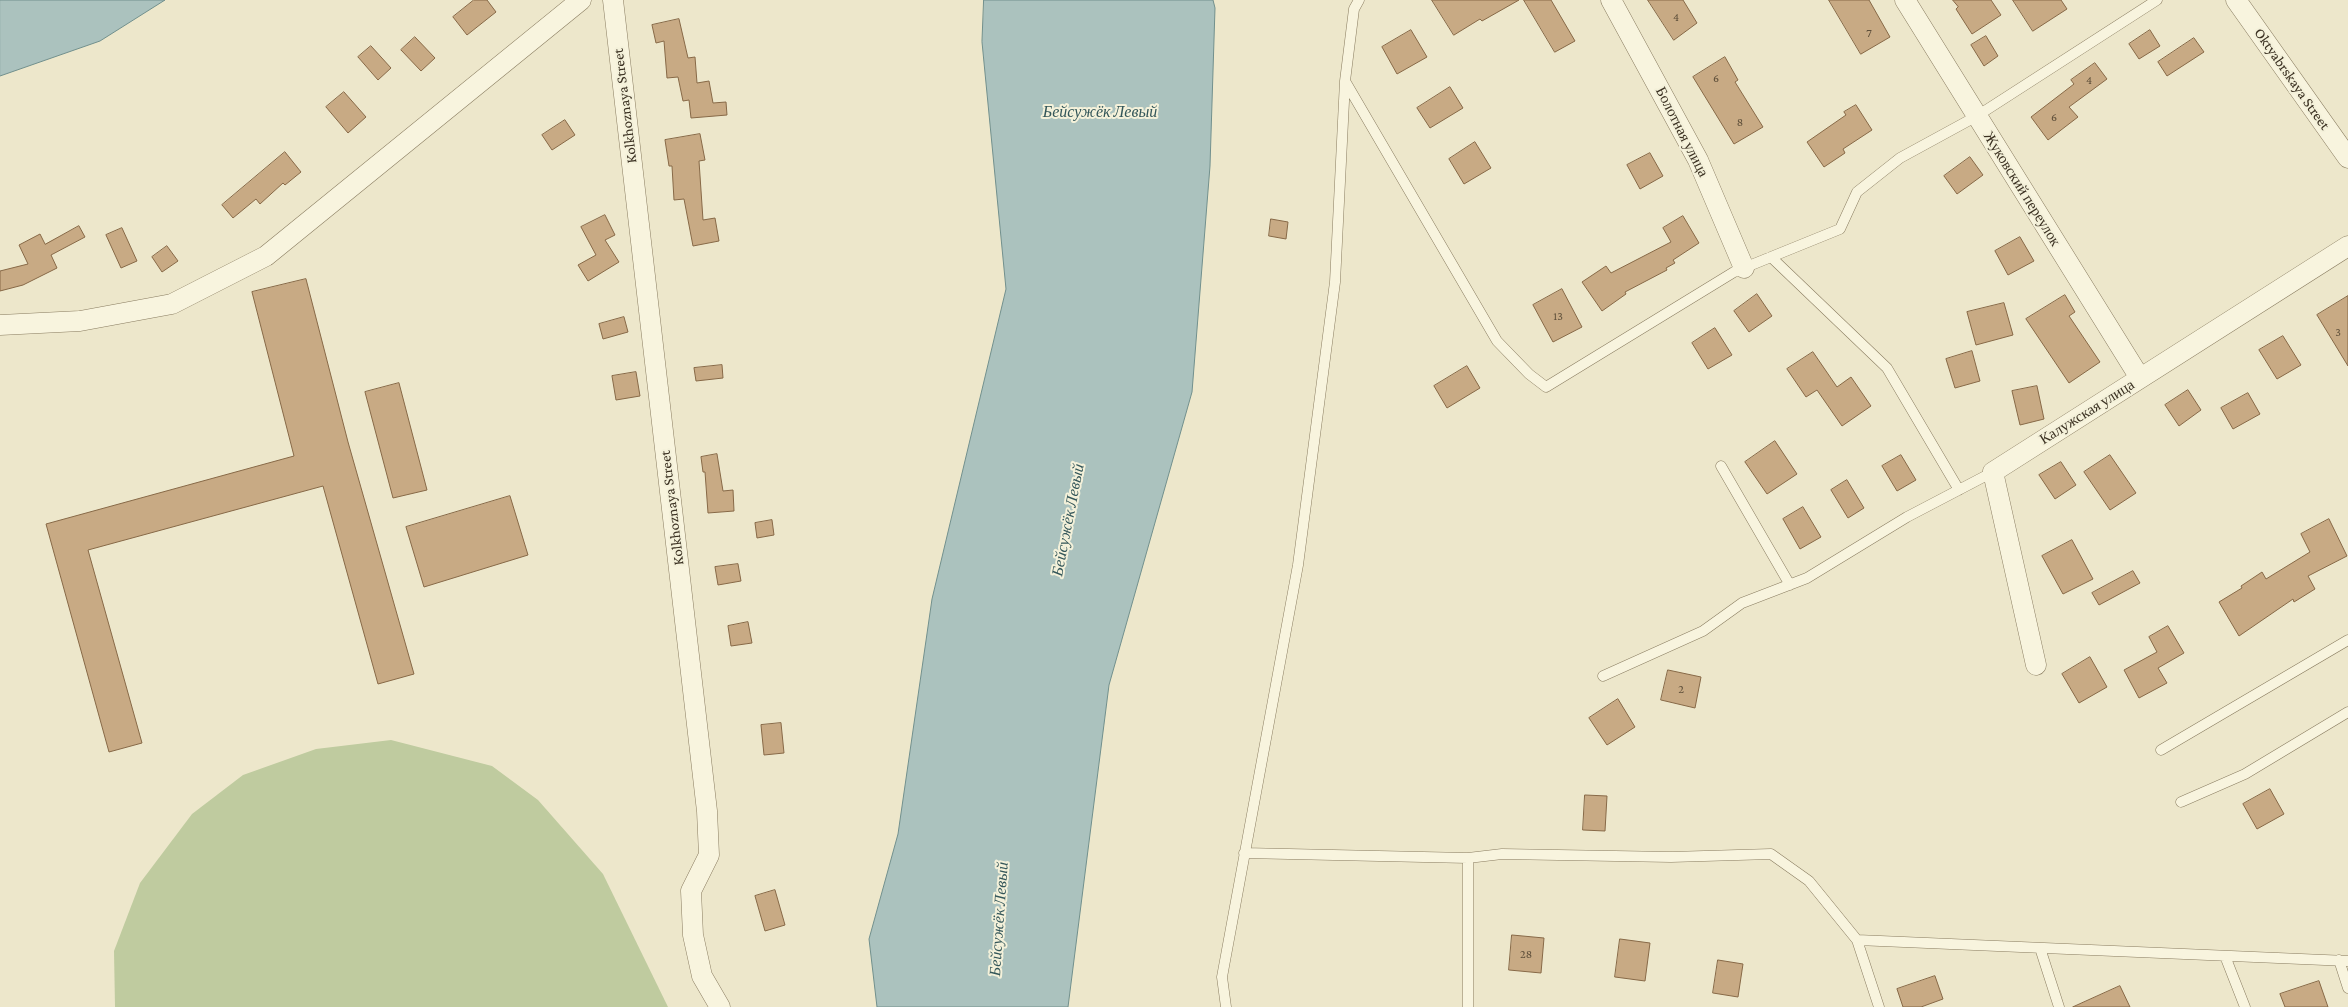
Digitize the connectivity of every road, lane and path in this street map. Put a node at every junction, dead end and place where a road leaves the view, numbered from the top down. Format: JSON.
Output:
{"nodes":[{"id":1,"x":581,"y":0,"type":"edge"},
{"id":2,"x":613,"y":0,"type":"edge"},
{"id":3,"x":1359,"y":0,"type":"edge"},
{"id":4,"x":1611,"y":0,"type":"edge"},
{"id":5,"x":1905,"y":0,"type":"edge"},
{"id":6,"x":2157,"y":0,"type":"edge"},
{"id":7,"x":2236,"y":0,"type":"edge"},
{"id":8,"x":1345,"y":80,"type":"junction"},
{"id":9,"x":1977,"y":116,"type":"junction"},
{"id":10,"x":2348,"y":158,"type":"edge"},
{"id":11,"x":2348,"y":246,"type":"edge"},
{"id":12,"x":1771,"y":257,"type":"junction"},
{"id":13,"x":1744,"y":268,"type":"junction"},
{"id":14,"x":0,"y":325,"type":"edge"},
{"id":15,"x":2140,"y":378,"type":"junction"},
{"id":16,"x":1721,"y":466,"type":"dead end"},
{"id":17,"x":1992,"y":472,"type":"junction"},
{"id":18,"x":1959,"y":490,"type":"junction"},
{"id":19,"x":1790,"y":584,"type":"junction"},
{"id":20,"x":2348,"y":640,"type":"edge"},
{"id":21,"x":2036,"y":665,"type":"dead end"},
{"id":22,"x":1603,"y":676,"type":"dead end"},
{"id":23,"x":2348,"y":712,"type":"edge"},
{"id":24,"x":2161,"y":750,"type":"dead end"},
{"id":25,"x":2181,"y":802,"type":"dead end"},
{"id":26,"x":1244,"y":853,"type":"junction"},
{"id":27,"x":1468,"y":858,"type":"junction"},
{"id":28,"x":1857,"y":940,"type":"junction"},
{"id":29,"x":2040,"y":948,"type":"junction"},
{"id":30,"x":2226,"y":956,"type":"junction"},
{"id":31,"x":2344,"y":961,"type":"edge"},
{"id":32,"x":2348,"y":988,"type":"edge"},
{"id":33,"x":720,"y":1007,"type":"edge"},
{"id":34,"x":1226,"y":1007,"type":"edge"},
{"id":35,"x":1468,"y":1007,"type":"edge"},
{"id":36,"x":1879,"y":1007,"type":"edge"},
{"id":37,"x":2059,"y":1007,"type":"edge"},
{"id":38,"x":2245,"y":1007,"type":"edge"}],
"edges":[{"from":1,"to":14,"type":"street"},
{"from":2,"to":33,"type":"street","name":"Kolkhoznaya Street"},
{"from":3,"to":8,"type":"lane"},
{"from":4,"to":13,"type":"street","name":"Болотная улица"},
{"from":5,"to":9,"type":"street","name":"Жуковский переулок"},
{"from":6,"to":9,"type":"lane"},
{"from":7,"to":10,"type":"street","name":"Oktyabrskaya Street"},
{"from":8,"to":13,"type":"lane"},
{"from":8,"to":26,"type":"lane"},
{"from":9,"to":12,"type":"lane"},
{"from":9,"to":15,"type":"street","name":"Жуковский переулок"},
{"from":11,"to":15,"type":"street","name":"Калужская улица"},
{"from":12,"to":13,"type":"lane"},
{"from":12,"to":18,"type":"lane"},
{"from":15,"to":17,"type":"street","name":"Калужская улица"},
{"from":16,"to":19,"type":"lane"},
{"from":17,"to":18,"type":"lane"},
{"from":17,"to":21,"type":"street"},
{"from":18,"to":19,"type":"lane"},
{"from":19,"to":22,"type":"lane"},
{"from":20,"to":24,"type":"lane"},
{"from":23,"to":25,"type":"lane"},
{"from":26,"to":27,"type":"lane"},
{"from":26,"to":34,"type":"lane"},
{"from":27,"to":28,"type":"lane"},
{"from":27,"to":35,"type":"lane"},
{"from":28,"to":29,"type":"lane"},
{"from":28,"to":36,"type":"lane"},
{"from":29,"to":30,"type":"lane"},
{"from":29,"to":37,"type":"lane"},
{"from":30,"to":31,"type":"lane"},
{"from":30,"to":38,"type":"lane"},
{"from":31,"to":32,"type":"lane"}]}
